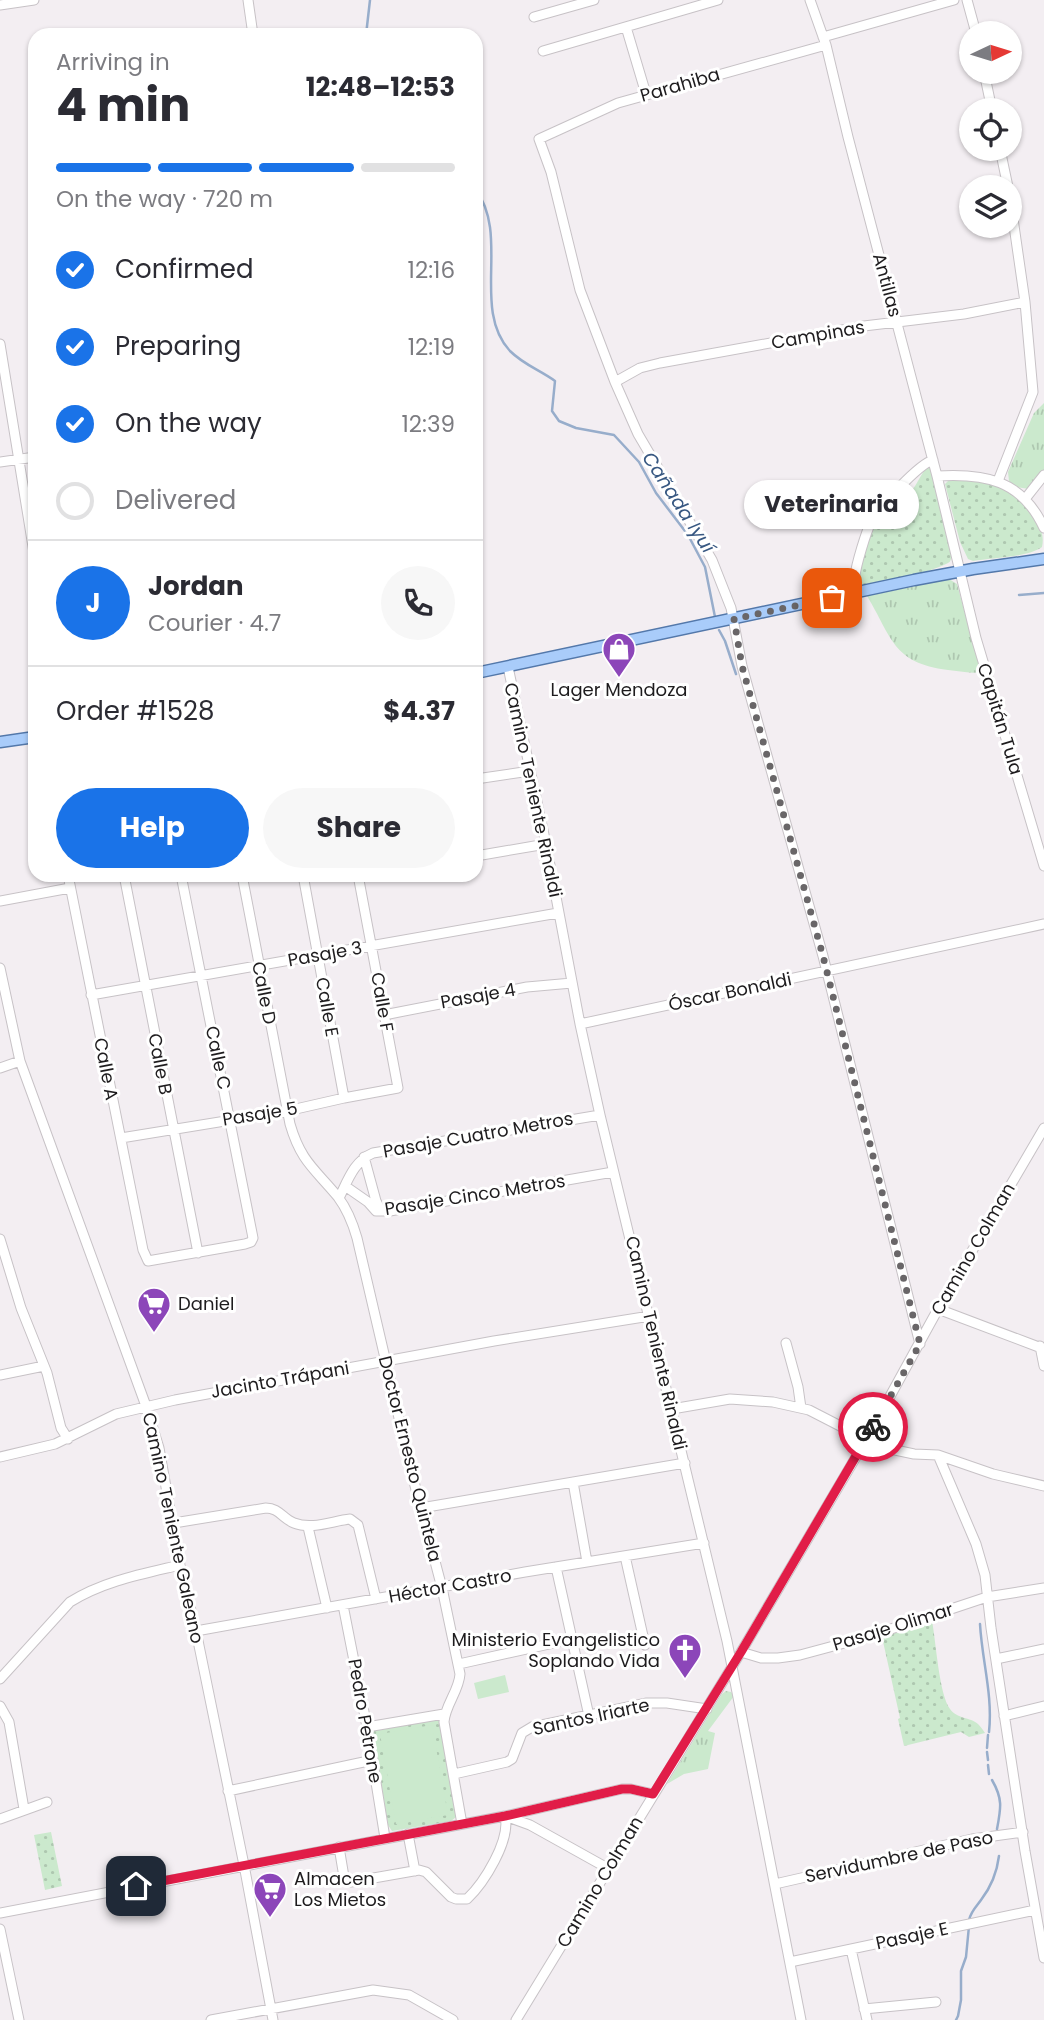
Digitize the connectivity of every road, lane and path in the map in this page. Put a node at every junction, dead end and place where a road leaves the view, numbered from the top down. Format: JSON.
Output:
{"nodes":[{"id":1,"x":34,"y":0,"type":"edge"},
{"id":2,"x":248,"y":0,"type":"edge"},
{"id":3,"x":594,"y":0,"type":"edge"},
{"id":4,"x":718,"y":0,"type":"edge"},
{"id":5,"x":810,"y":0,"type":"edge"},
{"id":6,"x":954,"y":0,"type":"edge"},
{"id":7,"x":967,"y":0,"type":"edge"},
{"id":8,"x":11,"y":2,"type":"edge"},
{"id":9,"x":0,"y":5,"type":"edge"},
{"id":10,"x":534,"y":17,"type":"dead end"},
{"id":11,"x":973,"y":21,"type":"edge"},
{"id":12,"x":626,"y":27,"type":"junction"},
{"id":13,"x":252,"y":28,"type":"edge"},
{"id":14,"x":824,"y":41,"type":"junction"},
{"id":15,"x":543,"y":51,"type":"dead end"},
{"id":16,"x":646,"y":94,"type":"junction"},
{"id":17,"x":1016,"y":238,"type":"edge"},
{"id":18,"x":1025,"y":302,"type":"junction"},
{"id":19,"x":896,"y":321,"type":"junction"},
{"id":20,"x":0,"y":344,"type":"edge"},
{"id":21,"x":615,"y":382,"type":"junction"},
{"id":22,"x":1033,"y":392,"type":"junction"},
{"id":23,"x":1044,"y":395,"type":"edge"},
{"id":24,"x":28,"y":458,"type":"edge"},
{"id":25,"x":19,"y":459,"type":"junction"},
{"id":26,"x":933,"y":460,"type":"junction"},
{"id":27,"x":0,"y":462,"type":"edge"},
{"id":28,"x":1044,"y":475,"type":"edge"},
{"id":29,"x":937,"y":476,"type":"junction"},
{"id":30,"x":998,"y":481,"type":"junction"},
{"id":31,"x":1025,"y":499,"type":"junction"},
{"id":32,"x":28,"y":515,"type":"edge"},
{"id":33,"x":1044,"y":528,"type":"edge"},
{"id":34,"x":1044,"y":559,"type":"edge"},
{"id":35,"x":960,"y":571,"type":"junction"},
{"id":36,"x":857,"y":592,"type":"junction"},
{"id":37,"x":734,"y":619,"type":"junction"},
{"id":38,"x":508,"y":667,"type":"junction"},
{"id":39,"x":483,"y":672,"type":"edge"},
{"id":40,"x":28,"y":738,"type":"edge"},
{"id":41,"x":0,"y":742,"type":"edge"},
{"id":42,"x":530,"y":771,"type":"junction"},
{"id":43,"x":483,"y":778,"type":"edge"},
{"id":44,"x":546,"y":844,"type":"junction"},
{"id":45,"x":483,"y":855,"type":"edge"},
{"id":46,"x":1044,"y":866,"type":"edge"},
{"id":47,"x":69,"y":882,"type":"edge"},
{"id":48,"x":125,"y":882,"type":"edge"},
{"id":49,"x":182,"y":882,"type":"edge"},
{"id":50,"x":243,"y":882,"type":"edge"},
{"id":51,"x":304,"y":882,"type":"edge"},
{"id":52,"x":359,"y":882,"type":"edge"},
{"id":53,"x":70,"y":888,"type":"junction"},
{"id":54,"x":0,"y":901,"type":"edge"},
{"id":55,"x":558,"y":913,"type":"junction"},
{"id":56,"x":1044,"y":924,"type":"edge"},
{"id":57,"x":372,"y":946,"type":"junction"},
{"id":58,"x":318,"y":955,"type":"junction"},
{"id":59,"x":259,"y":965,"type":"junction"},
{"id":60,"x":0,"y":968,"type":"edge"},
{"id":61,"x":826,"y":971,"type":"junction"},
{"id":62,"x":200,"y":976,"type":"junction"},
{"id":63,"x":572,"y":983,"type":"junction"},
{"id":64,"x":144,"y":986,"type":"junction"},
{"id":65,"x":91,"y":995,"type":"junction"},
{"id":66,"x":384,"y":1015,"type":"junction"},
{"id":67,"x":580,"y":1024,"type":"junction"},
{"id":68,"x":20,"y":1061,"type":"junction"},
{"id":69,"x":0,"y":1068,"type":"edge"},
{"id":70,"x":398,"y":1088,"type":"joint"},
{"id":71,"x":344,"y":1098,"type":"junction"},
{"id":72,"x":287,"y":1111,"type":"junction"},
{"id":73,"x":600,"y":1115,"type":"junction"},
{"id":74,"x":231,"y":1119,"type":"junction"},
{"id":75,"x":1044,"y":1128,"type":"edge"},
{"id":76,"x":173,"y":1129,"type":"junction"},
{"id":77,"x":121,"y":1138,"type":"junction"},
{"id":78,"x":364,"y":1157,"type":"junction"},
{"id":79,"x":613,"y":1171,"type":"junction"},
{"id":80,"x":345,"y":1186,"type":"junction"},
{"id":81,"x":339,"y":1198,"type":"junction"},
{"id":82,"x":381,"y":1211,"type":"junction"},
{"id":83,"x":0,"y":1239,"type":"edge"},
{"id":84,"x":198,"y":1253,"type":"junction"},
{"id":85,"x":938,"y":1309,"type":"junction"},
{"id":86,"x":650,"y":1316,"type":"junction"},
{"id":87,"x":786,"y":1343,"type":"dead end"},
{"id":88,"x":920,"y":1344,"type":"junction"},
{"id":89,"x":1042,"y":1347,"type":"edge"},
{"id":90,"x":387,"y":1361,"type":"junction"},
{"id":91,"x":44,"y":1366,"type":"junction"},
{"id":92,"x":1044,"y":1366,"type":"edge"},
{"id":93,"x":0,"y":1375,"type":"edge"},
{"id":94,"x":146,"y":1406,"type":"junction"},
{"id":95,"x":801,"y":1408,"type":"junction"},
{"id":96,"x":672,"y":1409,"type":"junction"},
{"id":97,"x":68,"y":1439,"type":"junction"},
{"id":98,"x":866,"y":1440,"type":"junction"},
{"id":99,"x":938,"y":1455,"type":"junction"},
{"id":100,"x":0,"y":1457,"type":"edge"},
{"id":101,"x":685,"y":1463,"type":"junction"},
{"id":102,"x":573,"y":1482,"type":"junction"},
{"id":103,"x":1044,"y":1486,"type":"edge"},
{"id":104,"x":421,"y":1508,"type":"junction"},
{"id":105,"x":174,"y":1523,"type":"junction"},
{"id":106,"x":308,"y":1527,"type":"junction"},
{"id":107,"x":704,"y":1543,"type":"junction"},
{"id":108,"x":625,"y":1556,"type":"junction"},
{"id":109,"x":587,"y":1562,"type":"junction"},
{"id":110,"x":180,"y":1565,"type":"junction"},
{"id":111,"x":556,"y":1567,"type":"junction"},
{"id":112,"x":442,"y":1588,"type":"junction"},
{"id":113,"x":1044,"y":1588,"type":"edge"},
{"id":114,"x":987,"y":1597,"type":"junction"},
{"id":115,"x":376,"y":1599,"type":"junction"},
{"id":116,"x":343,"y":1605,"type":"junction"},
{"id":117,"x":327,"y":1608,"type":"junction"},
{"id":118,"x":196,"y":1631,"type":"junction"},
{"id":119,"x":572,"y":1639,"type":"junction"},
{"id":120,"x":645,"y":1645,"type":"dead end"},
{"id":121,"x":1044,"y":1649,"type":"edge"},
{"id":122,"x":741,"y":1652,"type":"junction"},
{"id":123,"x":996,"y":1659,"type":"junction"},
{"id":124,"x":459,"y":1664,"type":"junction"},
{"id":125,"x":732,"y":1667,"type":"junction"},
{"id":126,"x":0,"y":1679,"type":"edge"},
{"id":127,"x":0,"y":1706,"type":"edge"},
{"id":128,"x":1044,"y":1706,"type":"edge"},
{"id":129,"x":707,"y":1709,"type":"junction"},
{"id":130,"x":444,"y":1714,"type":"junction"},
{"id":131,"x":589,"y":1716,"type":"junction"},
{"id":132,"x":1004,"y":1716,"type":"junction"},
{"id":133,"x":367,"y":1727,"type":"junction"},
{"id":134,"x":373,"y":1760,"type":"junction"},
{"id":135,"x":454,"y":1774,"type":"junction"},
{"id":136,"x":228,"y":1791,"type":"junction"},
{"id":137,"x":653,"y":1794,"type":"junction"},
{"id":138,"x":47,"y":1801,"type":"dead end"},
{"id":139,"x":24,"y":1809,"type":"junction"},
{"id":140,"x":505,"y":1816,"type":"junction"},
{"id":141,"x":0,"y":1819,"type":"edge"},
{"id":142,"x":462,"y":1824,"type":"junction"},
{"id":143,"x":1023,"y":1832,"type":"junction"},
{"id":144,"x":408,"y":1834,"type":"junction"},
{"id":145,"x":385,"y":1838,"type":"junction"},
{"id":146,"x":339,"y":1847,"type":"junction"},
{"id":147,"x":244,"y":1865,"type":"junction"},
{"id":148,"x":609,"y":1869,"type":"junction"},
{"id":149,"x":415,"y":1871,"type":"junction"},
{"id":150,"x":775,"y":1884,"type":"junction"},
{"id":151,"x":1035,"y":1910,"type":"junction"},
{"id":152,"x":0,"y":1913,"type":"edge"},
{"id":153,"x":0,"y":1929,"type":"edge"},
{"id":154,"x":851,"y":1949,"type":"junction"},
{"id":155,"x":1044,"y":1958,"type":"edge"},
{"id":156,"x":790,"y":1962,"type":"junction"},
{"id":157,"x":936,"y":2002,"type":"dead end"},
{"id":158,"x":271,"y":2008,"type":"junction"},
{"id":159,"x":864,"y":2009,"type":"junction"},
{"id":160,"x":19,"y":2020,"type":"edge"},
{"id":161,"x":211,"y":2020,"type":"edge"},
{"id":162,"x":273,"y":2020,"type":"edge"},
{"id":163,"x":453,"y":2020,"type":"edge"},
{"id":164,"x":516,"y":2020,"type":"edge"},
{"id":165,"x":801,"y":2020,"type":"edge"},
{"id":166,"x":867,"y":2020,"type":"edge"}],
"edges":[{"from":1,"to":8,"type":"street"},
{"from":2,"to":13,"type":"street"},
{"from":3,"to":10,"type":"street"},
{"from":4,"to":12,"type":"street"},
{"from":5,"to":14,"type":"street","name":"Antillas"},
{"from":6,"to":14,"type":"street","name":"Parahiba"},
{"from":7,"to":11,"type":"street"},
{"from":8,"to":9,"type":"street"},
{"from":12,"to":15,"type":"street"},
{"from":12,"to":16,"type":"street"},
{"from":14,"to":16,"type":"street","name":"Parahiba"},
{"from":14,"to":19,"type":"street","name":"Antillas"},
{"from":16,"to":21,"type":"street","name":"Parahiba"},
{"from":17,"to":18,"type":"street"},
{"from":18,"to":19,"type":"street","name":"Campinas"},
{"from":18,"to":22,"type":"street"},
{"from":19,"to":21,"type":"street","name":"Campinas"},
{"from":19,"to":26,"type":"street","name":"Antillas"},
{"from":20,"to":25,"type":"street"},
{"from":21,"to":37,"type":"street"},
{"from":22,"to":23,"type":"street"},
{"from":22,"to":30,"type":"street"},
{"from":24,"to":25,"type":"street"},
{"from":25,"to":27,"type":"street"},
{"from":25,"to":32,"type":"street"},
{"from":26,"to":29,"type":"street","name":"Antillas"},
{"from":26,"to":36,"type":"street"},
{"from":28,"to":31,"type":"street"},
{"from":29,"to":30,"type":"street"},
{"from":29,"to":35,"type":"street","name":"Antillas"},
{"from":30,"to":31,"type":"street"},
{"from":31,"to":33,"type":"street"},
{"from":34,"to":35,"type":"main road"},
{"from":35,"to":36,"type":"main road"},
{"from":35,"to":46,"type":"street","name":"Capitán Tula"},
{"from":36,"to":37,"type":"main road"},
{"from":37,"to":38,"type":"main road"},
{"from":37,"to":61,"type":"street"},
{"from":38,"to":39,"type":"main road"},
{"from":38,"to":42,"type":"street","name":"Camino Teniente Rinaldi"},
{"from":40,"to":41,"type":"main road"},
{"from":42,"to":43,"type":"street"},
{"from":42,"to":44,"type":"street","name":"Camino Teniente Rinaldi"},
{"from":44,"to":45,"type":"street"},
{"from":44,"to":55,"type":"street","name":"Camino Teniente Rinaldi"},
{"from":47,"to":53,"type":"street","name":"Calle A"},
{"from":48,"to":64,"type":"street","name":"Calle B"},
{"from":49,"to":62,"type":"street","name":"Calle C"},
{"from":50,"to":59,"type":"street","name":"Calle D"},
{"from":51,"to":58,"type":"street","name":"Calle E"},
{"from":52,"to":57,"type":"street","name":"Calle F"},
{"from":53,"to":54,"type":"street"},
{"from":53,"to":65,"type":"street","name":"Calle A"},
{"from":55,"to":57,"type":"street","name":"Pasaje 3"},
{"from":55,"to":63,"type":"street","name":"Camino Teniente Rinaldi"},
{"from":56,"to":61,"type":"street","name":"Óscar Bonaldi"},
{"from":57,"to":58,"type":"street","name":"Pasaje 3"},
{"from":57,"to":66,"type":"street","name":"Calle F"},
{"from":58,"to":59,"type":"street","name":"Pasaje 3"},
{"from":58,"to":71,"type":"street","name":"Calle E"},
{"from":59,"to":62,"type":"street","name":"Pasaje 3"},
{"from":59,"to":72,"type":"street","name":"Calle D"},
{"from":60,"to":68,"type":"street","name":"Camino Teniente Galeano"},
{"from":61,"to":67,"type":"street","name":"Óscar Bonaldi"},
{"from":61,"to":88,"type":"street"},
{"from":62,"to":64,"type":"street","name":"Pasaje 3"},
{"from":62,"to":74,"type":"street","name":"Calle C"},
{"from":63,"to":66,"type":"street","name":"Pasaje 4"},
{"from":63,"to":67,"type":"street","name":"Camino Teniente Rinaldi"},
{"from":64,"to":65,"type":"street","name":"Pasaje 3"},
{"from":64,"to":76,"type":"street","name":"Calle B"},
{"from":65,"to":77,"type":"street","name":"Calle A"},
{"from":66,"to":70,"type":"street","name":"Calle F"},
{"from":67,"to":73,"type":"street","name":"Camino Teniente Rinaldi"},
{"from":68,"to":69,"type":"street"},
{"from":68,"to":94,"type":"street","name":"Camino Teniente Galeano"},
{"from":70,"to":71,"type":"street","name":"Pasaje 5"},
{"from":71,"to":72,"type":"street","name":"Pasaje 5"},
{"from":72,"to":74,"type":"street","name":"Pasaje 5"},
{"from":72,"to":81,"type":"street","name":"Doctor Ernesto Quintela"},
{"from":73,"to":78,"type":"street","name":"Pasaje Cuatro Metros"},
{"from":73,"to":79,"type":"street","name":"Camino Teniente Rinaldi"},
{"from":74,"to":76,"type":"street","name":"Pasaje 5"},
{"from":74,"to":84,"type":"street","name":"Calle C"},
{"from":75,"to":85,"type":"street","name":"Camino Colman"},
{"from":76,"to":77,"type":"street","name":"Pasaje 5"},
{"from":76,"to":84,"type":"street","name":"Calle B"},
{"from":77,"to":84,"type":"street","name":"Calle A"},
{"from":78,"to":80,"type":"street","name":"Pasaje Cuatro Metros"},
{"from":78,"to":82,"type":"street"},
{"from":79,"to":82,"type":"street","name":"Pasaje Cinco Metros"},
{"from":79,"to":86,"type":"street","name":"Camino Teniente Rinaldi"},
{"from":80,"to":81,"type":"street","name":"Pasaje Cuatro Metros"},
{"from":80,"to":82,"type":"street","name":"Pasaje Cinco Metros"},
{"from":81,"to":90,"type":"street","name":"Doctor Ernesto Quintela"},
{"from":83,"to":91,"type":"street"},
{"from":85,"to":88,"type":"street","name":"Camino Colman"},
{"from":85,"to":89,"type":"street"},
{"from":86,"to":90,"type":"street","name":"Jacinto Trápani"},
{"from":86,"to":96,"type":"street","name":"Camino Teniente Rinaldi"},
{"from":87,"to":95,"type":"street"},
{"from":88,"to":98,"type":"street","name":"Camino Colman"},
{"from":89,"to":92,"type":"street"},
{"from":90,"to":94,"type":"street","name":"Jacinto Trápani"},
{"from":90,"to":104,"type":"street","name":"Doctor Ernesto Quintela"},
{"from":91,"to":93,"type":"street"},
{"from":91,"to":97,"type":"street"},
{"from":94,"to":97,"type":"street","name":"Jacinto Trápani"},
{"from":94,"to":105,"type":"street","name":"Camino Teniente Galeano"},
{"from":95,"to":96,"type":"street"},
{"from":95,"to":98,"type":"street"},
{"from":96,"to":101,"type":"street","name":"Camino Teniente Rinaldi"},
{"from":97,"to":100,"type":"street","name":"Jacinto Trápani"},
{"from":98,"to":99,"type":"street"},
{"from":98,"to":122,"type":"street","name":"Camino Colman"},
{"from":99,"to":103,"type":"street"},
{"from":99,"to":114,"type":"street"},
{"from":101,"to":102,"type":"street"},
{"from":101,"to":107,"type":"street","name":"Camino Teniente Rinaldi"},
{"from":102,"to":104,"type":"street"},
{"from":102,"to":109,"type":"street"},
{"from":104,"to":112,"type":"street","name":"Doctor Ernesto Quintela"},
{"from":105,"to":106,"type":"street"},
{"from":105,"to":110,"type":"street","name":"Camino Teniente Galeano"},
{"from":106,"to":115,"type":"street"},
{"from":106,"to":117,"type":"street"},
{"from":107,"to":108,"type":"street","name":"Héctor Castro"},
{"from":107,"to":125,"type":"street","name":"Camino Teniente Rinaldi"},
{"from":108,"to":109,"type":"street","name":"Héctor Castro"},
{"from":108,"to":120,"type":"street"},
{"from":109,"to":111,"type":"street","name":"Héctor Castro"},
{"from":110,"to":118,"type":"street","name":"Camino Teniente Galeano"},
{"from":110,"to":126,"type":"street"},
{"from":111,"to":112,"type":"street","name":"Héctor Castro"},
{"from":111,"to":119,"type":"street"},
{"from":112,"to":115,"type":"street","name":"Héctor Castro"},
{"from":112,"to":124,"type":"street","name":"Doctor Ernesto Quintela"},
{"from":113,"to":114,"type":"street","name":"Pasaje Olimar"},
{"from":114,"to":122,"type":"street","name":"Pasaje Olimar"},
{"from":114,"to":123,"type":"street"},
{"from":115,"to":116,"type":"street","name":"Héctor Castro"},
{"from":116,"to":117,"type":"street","name":"Héctor Castro"},
{"from":116,"to":133,"type":"street","name":"Pedro Petrone"},
{"from":117,"to":118,"type":"street","name":"Héctor Castro"},
{"from":118,"to":136,"type":"street","name":"Camino Teniente Galeano"},
{"from":119,"to":124,"type":"street"},
{"from":119,"to":131,"type":"street"},
{"from":121,"to":123,"type":"street"},
{"from":122,"to":125,"type":"street","name":"Camino Colman"},
{"from":123,"to":132,"type":"street"},
{"from":124,"to":130,"type":"street","name":"Doctor Ernesto Quintela"},
{"from":125,"to":129,"type":"street","name":"Camino Colman"},
{"from":125,"to":150,"type":"street","name":"Camino Teniente Rinaldi"},
{"from":127,"to":139,"type":"street"},
{"from":128,"to":132,"type":"street"},
{"from":129,"to":131,"type":"street","name":"Santos Iriarte"},
{"from":129,"to":137,"type":"street","name":"Camino Colman"},
{"from":130,"to":133,"type":"street"},
{"from":130,"to":135,"type":"street"},
{"from":131,"to":135,"type":"street","name":"Santos Iriarte"},
{"from":132,"to":143,"type":"street"},
{"from":133,"to":134,"type":"street","name":"Pedro Petrone"},
{"from":134,"to":136,"type":"street"},
{"from":134,"to":145,"type":"street","name":"Pedro Petrone"},
{"from":135,"to":142,"type":"street"},
{"from":136,"to":147,"type":"street","name":"Camino Teniente Galeano"},
{"from":137,"to":140,"type":"street"},
{"from":137,"to":148,"type":"street","name":"Camino Colman"},
{"from":138,"to":139,"type":"street"},
{"from":139,"to":141,"type":"street"},
{"from":140,"to":142,"type":"street"},
{"from":140,"to":148,"type":"street"},
{"from":140,"to":149,"type":"street"},
{"from":142,"to":144,"type":"street"},
{"from":143,"to":150,"type":"street","name":"Servidumbre de Paso"},
{"from":143,"to":151,"type":"street"},
{"from":144,"to":145,"type":"street"},
{"from":144,"to":149,"type":"street"},
{"from":145,"to":146,"type":"street"},
{"from":146,"to":147,"type":"street"},
{"from":146,"to":149,"type":"street"},
{"from":147,"to":152,"type":"street"},
{"from":147,"to":158,"type":"street","name":"Camino Teniente Galeano"},
{"from":148,"to":164,"type":"street","name":"Camino Colman"},
{"from":150,"to":156,"type":"street","name":"Camino Teniente Rinaldi"},
{"from":151,"to":154,"type":"street","name":"Pasaje E"},
{"from":151,"to":155,"type":"street"},
{"from":153,"to":160,"type":"street"},
{"from":154,"to":156,"type":"street","name":"Pasaje E"},
{"from":154,"to":159,"type":"street"},
{"from":156,"to":165,"type":"street","name":"Camino Teniente Rinaldi"},
{"from":157,"to":159,"type":"street"},
{"from":158,"to":161,"type":"street"},
{"from":158,"to":162,"type":"street","name":"Camino Teniente Galeano"},
{"from":158,"to":163,"type":"street"},
{"from":159,"to":166,"type":"street"}]}
